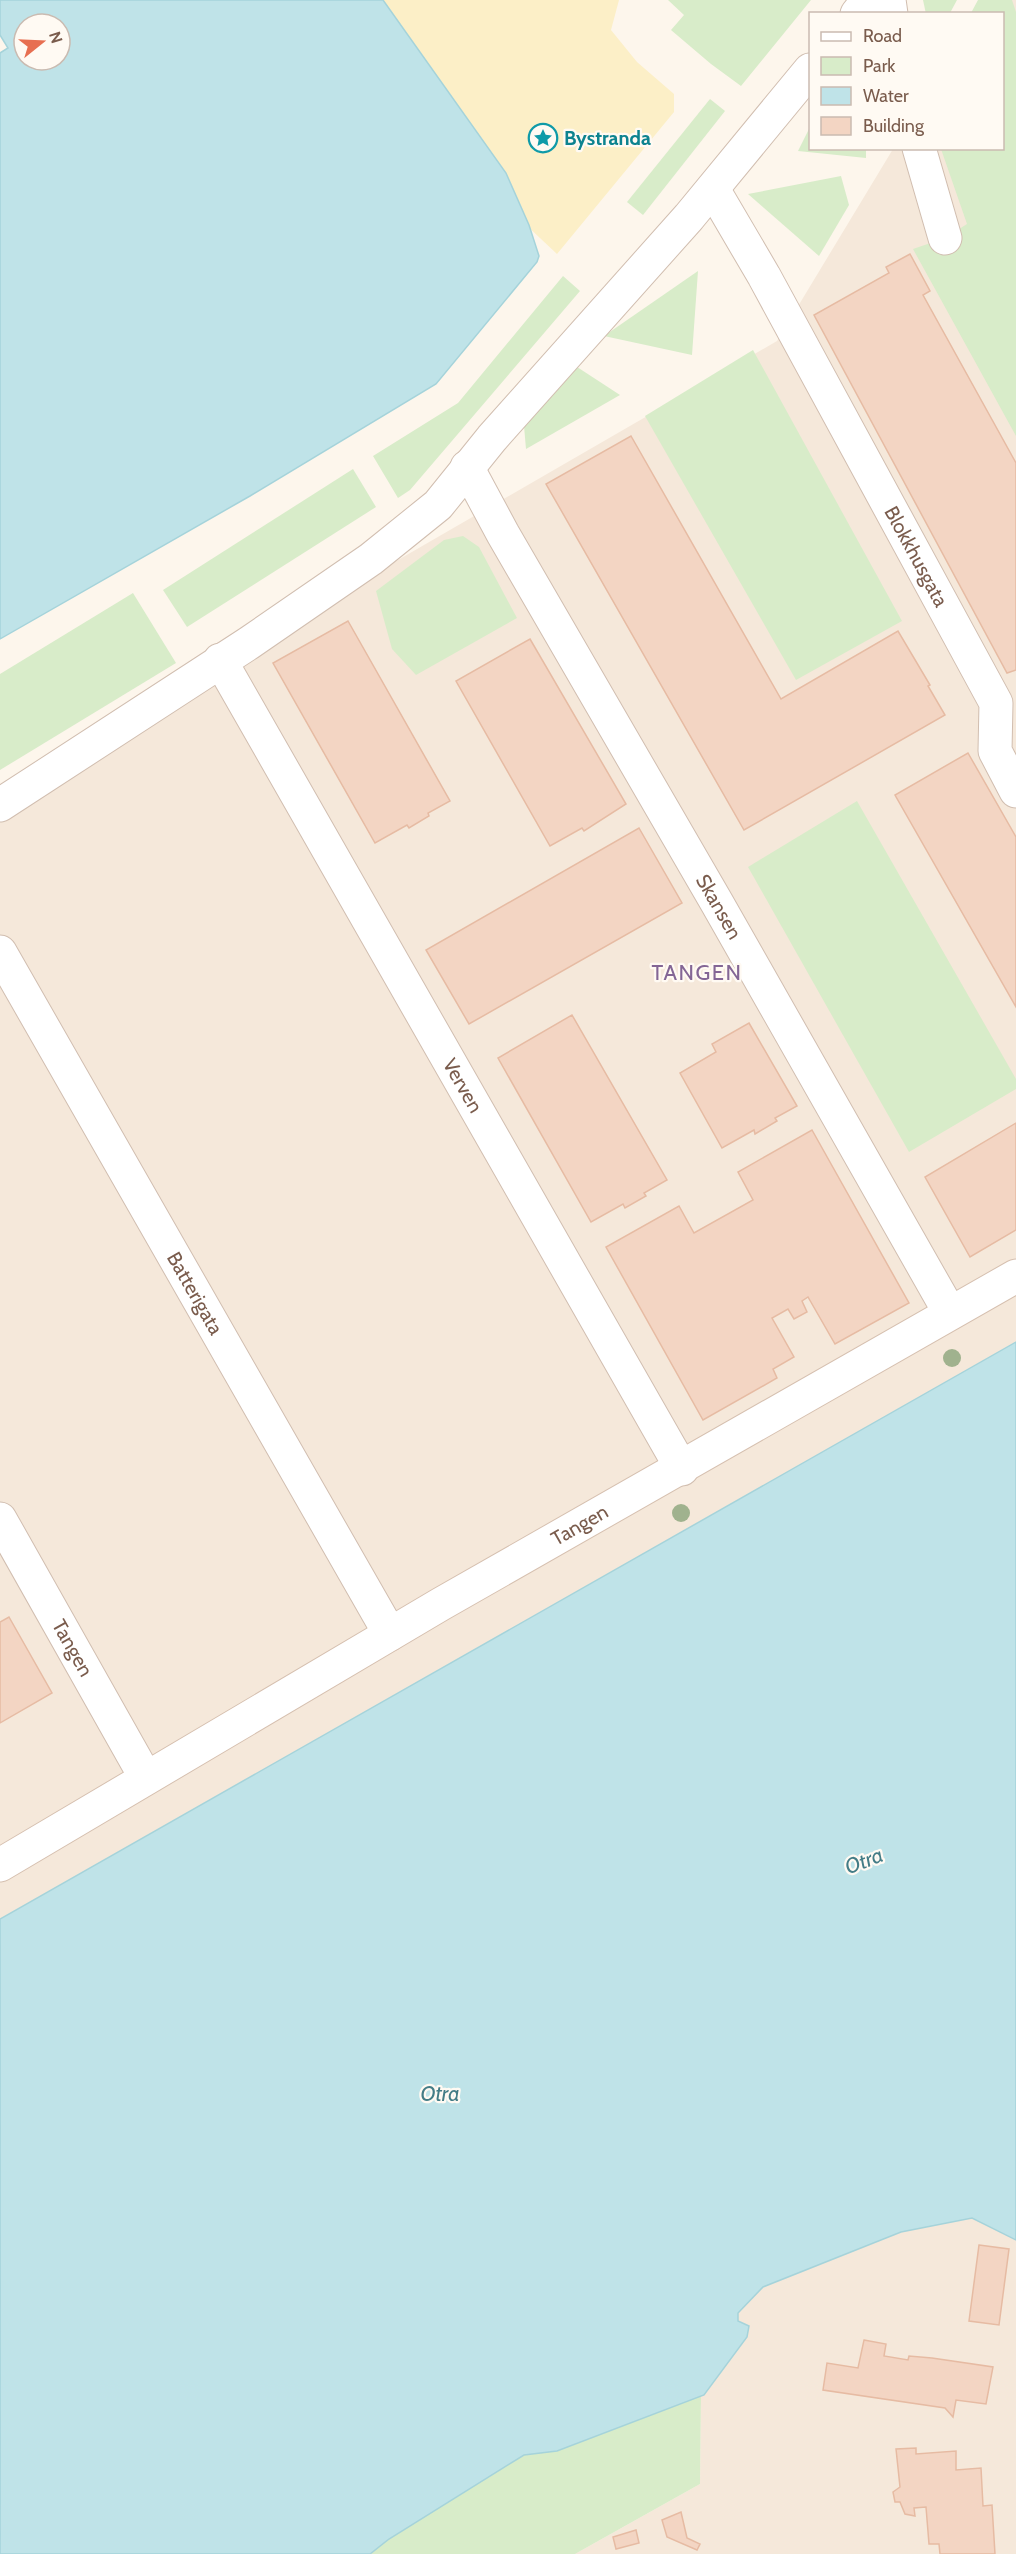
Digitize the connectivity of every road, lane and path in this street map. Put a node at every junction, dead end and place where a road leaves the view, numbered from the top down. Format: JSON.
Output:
{"nodes":[{"id":1,"x":868,"y":0,"type":"edge"},
{"id":2,"x":859,"y":12,"type":"edge"},
{"id":3,"x":809,"y":71,"type":"edge"},
{"id":4,"x":920,"y":150,"type":"edge"},
{"id":5,"x":713,"y":189,"type":"junction"},
{"id":6,"x":945,"y":238,"type":"dead end"},
{"id":7,"x":467,"y":467,"type":"junction"},
{"id":8,"x":220,"y":660,"type":"junction"},
{"id":9,"x":1016,"y":791,"type":"edge"},
{"id":10,"x":0,"y":805,"type":"edge"},
{"id":11,"x":0,"y":952,"type":"edge"},
{"id":12,"x":1016,"y":1276,"type":"edge"},
{"id":13,"x":950,"y":1313,"type":"junction"},
{"id":14,"x":682,"y":1469,"type":"junction"},
{"id":15,"x":0,"y":1519,"type":"edge"},
{"id":16,"x":390,"y":1634,"type":"junction"},
{"id":17,"x":146,"y":1778,"type":"junction"},
{"id":18,"x":0,"y":1865,"type":"edge"}],
"edges":[{"from":1,"to":2,"type":"street"},
{"from":3,"to":5,"type":"street"},
{"from":4,"to":6,"type":"street"},
{"from":5,"to":7,"type":"street"},
{"from":5,"to":9,"type":"street","name":"Blokkhusgata"},
{"from":7,"to":8,"type":"street"},
{"from":7,"to":13,"type":"street","name":"Skansen"},
{"from":8,"to":10,"type":"street"},
{"from":8,"to":14,"type":"street","name":"Verven"},
{"from":11,"to":16,"type":"street","name":"Batterigata"},
{"from":12,"to":13,"type":"street","name":"Tangen"},
{"from":13,"to":14,"type":"street","name":"Tangen"},
{"from":14,"to":16,"type":"street","name":"Tangen"},
{"from":15,"to":17,"type":"street","name":"Tangen"},
{"from":16,"to":17,"type":"street","name":"Tangen"},
{"from":17,"to":18,"type":"street","name":"Tangen"}]}
